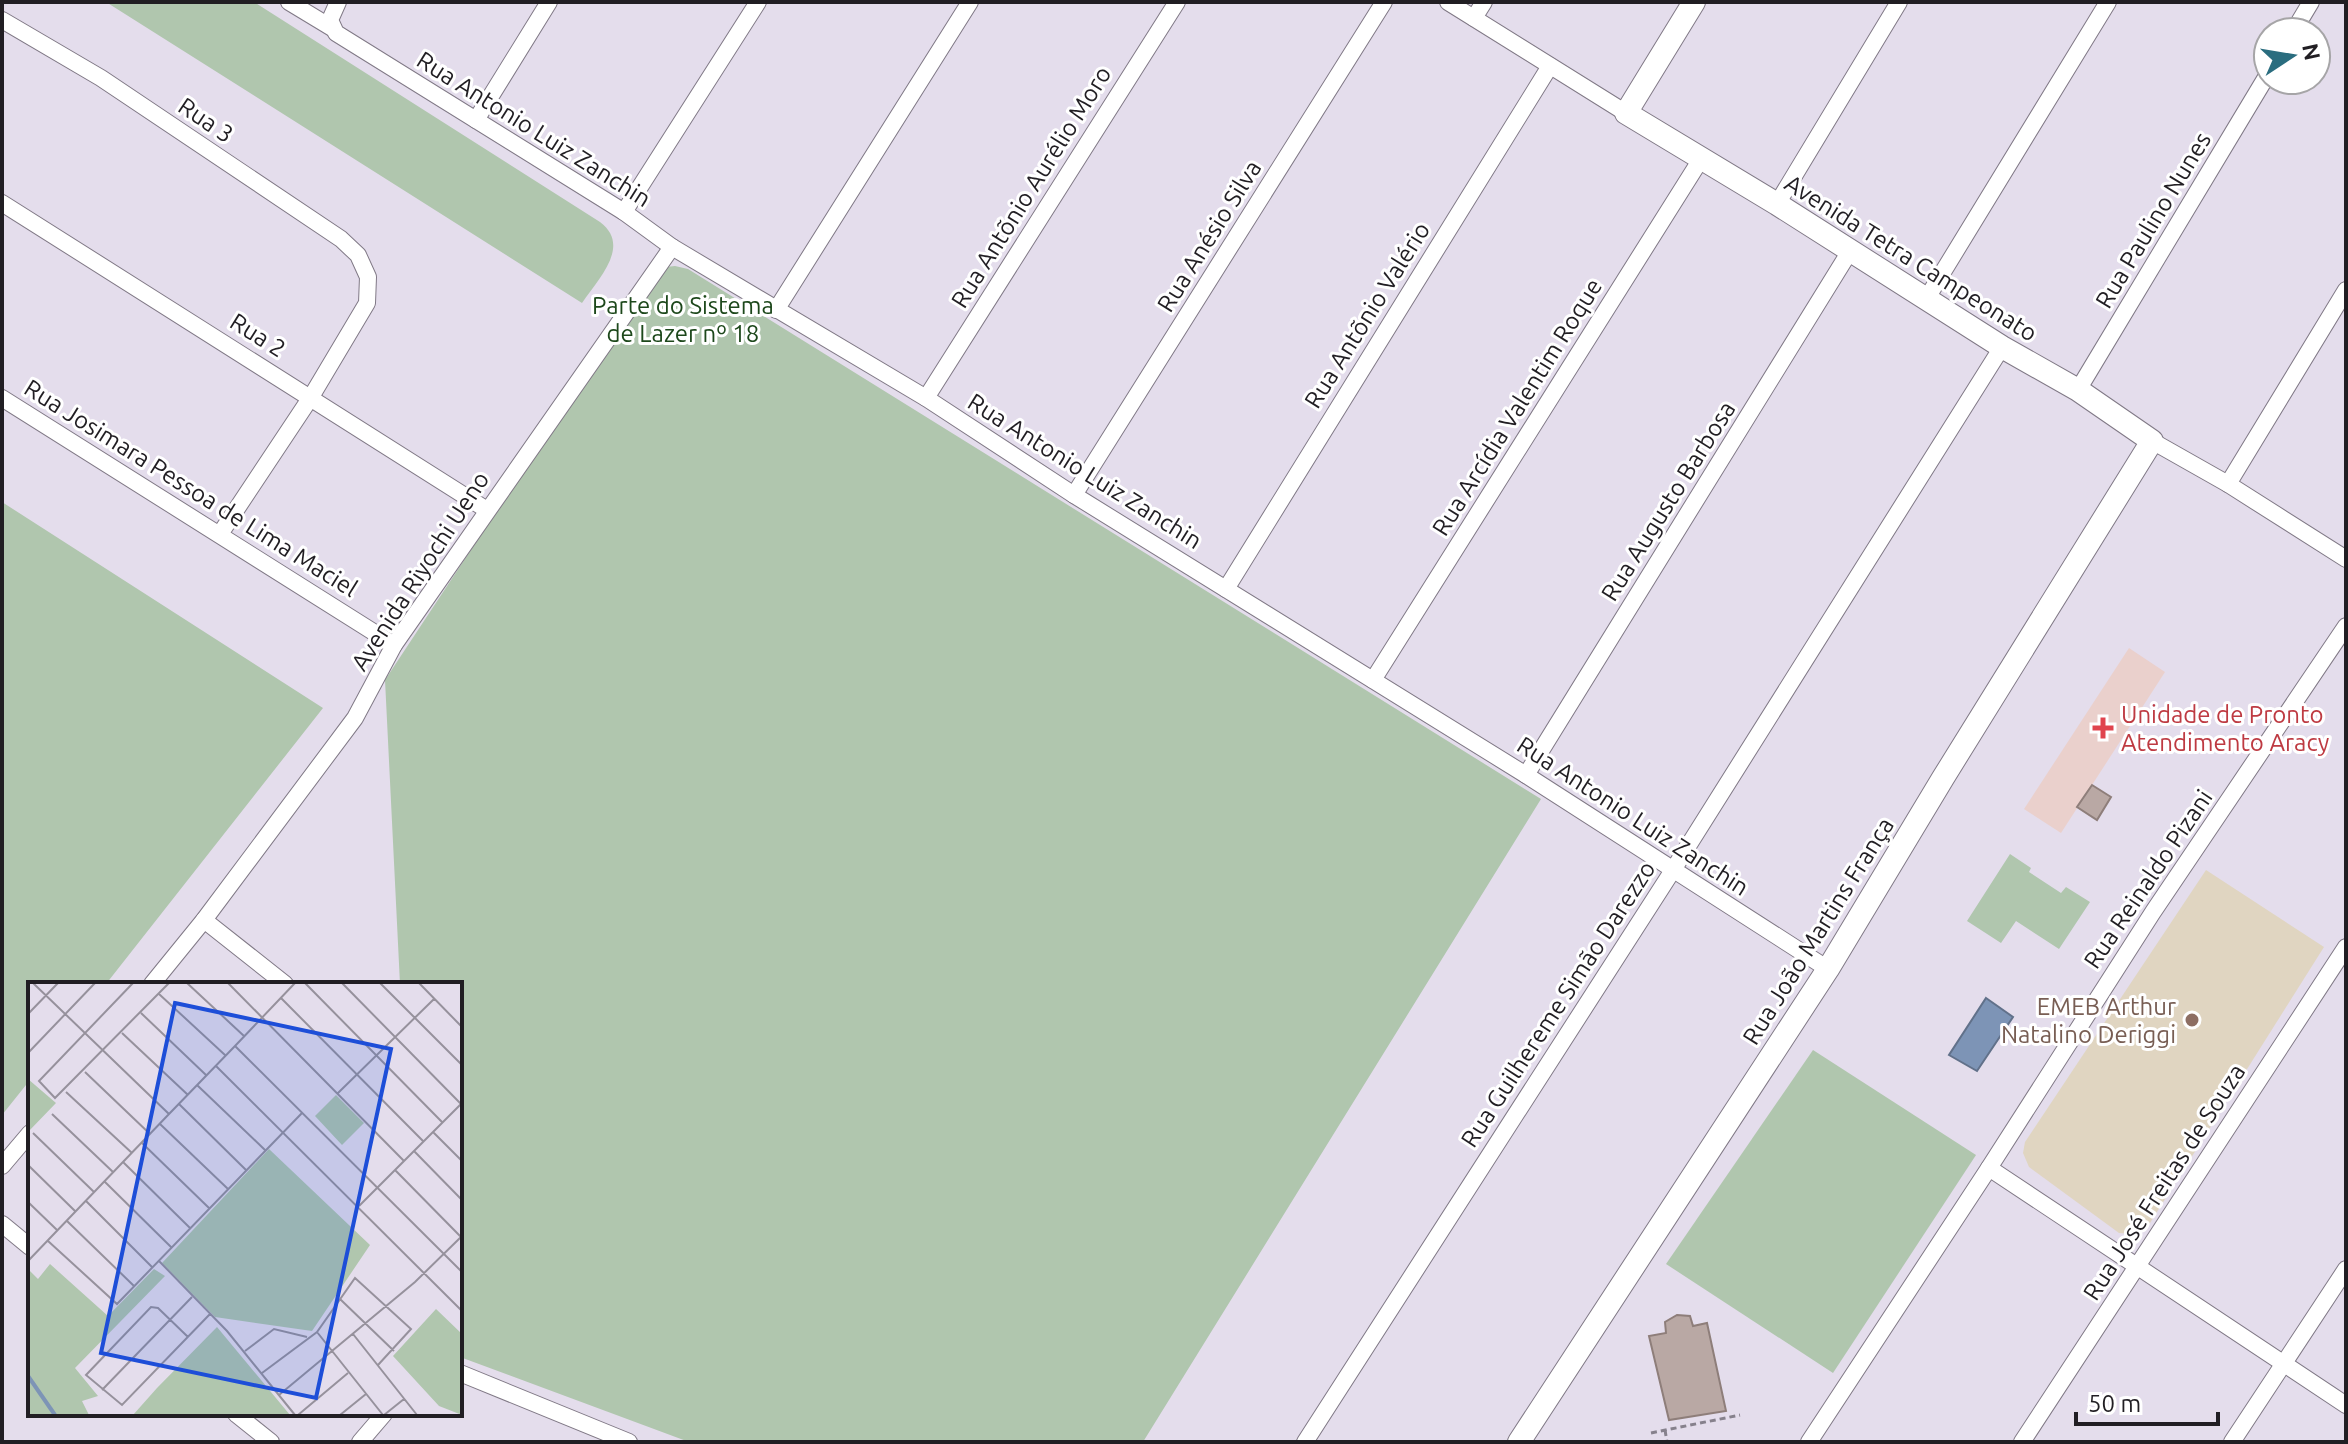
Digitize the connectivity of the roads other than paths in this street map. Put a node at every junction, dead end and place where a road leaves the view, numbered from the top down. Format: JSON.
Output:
{"nodes":[{"id":1,"x":289,"y":2,"type":"edge"},
{"id":2,"x":549,"y":2,"type":"edge"},
{"id":3,"x":758,"y":2,"type":"edge"},
{"id":4,"x":970,"y":2,"type":"edge"},
{"id":5,"x":1177,"y":2,"type":"edge"},
{"id":6,"x":1384,"y":2,"type":"edge"},
{"id":7,"x":1448,"y":2,"type":"edge"},
{"id":8,"x":1484,"y":2,"type":"edge"},
{"id":9,"x":1694,"y":2,"type":"edge"},
{"id":10,"x":1899,"y":2,"type":"edge"},
{"id":11,"x":2108,"y":2,"type":"edge"},
{"id":12,"x":336,"y":5,"type":"edge"},
{"id":13,"x":1474,"y":18,"type":"junction"},
{"id":14,"x":2,"y":20,"type":"edge"},
{"id":15,"x":332,"y":28,"type":"junction"},
{"id":16,"x":1550,"y":66,"type":"junction"},
{"id":17,"x":2255,"y":96,"type":"edge"},
{"id":18,"x":1626,"y":113,"type":"junction"},
{"id":19,"x":476,"y":120,"type":"junction"},
{"id":20,"x":1701,"y":159,"type":"junction"},
{"id":21,"x":2,"y":203,"type":"edge"},
{"id":22,"x":1777,"y":204,"type":"junction"},
{"id":23,"x":624,"y":212,"type":"junction"},
{"id":24,"x":672,"y":247,"type":"junction"},
{"id":25,"x":1850,"y":251,"type":"junction"},
{"id":26,"x":2346,"y":290,"type":"edge"},
{"id":27,"x":1927,"y":298,"type":"junction"},
{"id":28,"x":776,"y":310,"type":"junction"},
{"id":29,"x":2002,"y":347,"type":"junction"},
{"id":30,"x":2078,"y":390,"type":"junction"},
{"id":31,"x":311,"y":397,"type":"junction"},
{"id":32,"x":2,"y":398,"type":"edge"},
{"id":33,"x":926,"y":398,"type":"junction"},
{"id":34,"x":2152,"y":441,"type":"junction"},
{"id":35,"x":2228,"y":484,"type":"junction"},
{"id":36,"x":1074,"y":495,"type":"junction"},
{"id":37,"x":487,"y":510,"type":"junction"},
{"id":38,"x":220,"y":534,"type":"junction"},
{"id":39,"x":2346,"y":559,"type":"edge"},
{"id":40,"x":1226,"y":589,"type":"junction"},
{"id":41,"x":2346,"y":626,"type":"edge"},
{"id":42,"x":394,"y":645,"type":"junction"},
{"id":43,"x":1373,"y":680,"type":"junction"},
{"id":44,"x":1526,"y":775,"type":"junction"},
{"id":45,"x":1673,"y":870,"type":"junction"},
{"id":46,"x":204,"y":920,"type":"junction"},
{"id":47,"x":2346,"y":947,"type":"edge"},
{"id":48,"x":1828,"y":969,"type":"junction"},
{"id":49,"x":154,"y":982,"type":"edge"},
{"id":50,"x":283,"y":982,"type":"edge"},
{"id":51,"x":28,"y":1135,"type":"edge"},
{"id":52,"x":2,"y":1166,"type":"edge"},
{"id":53,"x":1989,"y":1168,"type":"junction"},
{"id":54,"x":2,"y":1224,"type":"edge"},
{"id":55,"x":28,"y":1245,"type":"edge"},
{"id":56,"x":2138,"y":1266,"type":"junction"},
{"id":57,"x":2346,"y":1269,"type":"edge"},
{"id":58,"x":2284,"y":1363,"type":"junction"},
{"id":59,"x":462,"y":1374,"type":"edge"},
{"id":60,"x":2346,"y":1405,"type":"edge"},
{"id":61,"x":238,"y":1416,"type":"edge"},
{"id":62,"x":382,"y":1416,"type":"edge"},
{"id":63,"x":271,"y":1442,"type":"edge"},
{"id":64,"x":360,"y":1442,"type":"edge"},
{"id":65,"x":629,"y":1442,"type":"edge"},
{"id":66,"x":1305,"y":1442,"type":"edge"},
{"id":67,"x":1519,"y":1442,"type":"edge"},
{"id":68,"x":1809,"y":1442,"type":"edge"},
{"id":69,"x":2022,"y":1442,"type":"edge"},
{"id":70,"x":2232,"y":1442,"type":"edge"}],
"edges":[{"from":1,"to":15,"type":"street","name":"Rua Antonio Luiz Zanchin"},
{"from":2,"to":19,"type":"street"},
{"from":3,"to":23,"type":"street"},
{"from":4,"to":28,"type":"street"},
{"from":5,"to":33,"type":"street","name":"Rua Antõnio Aurélio Moro"},
{"from":6,"to":36,"type":"street","name":"Rua Anésio Silva"},
{"from":7,"to":13,"type":"street","name":"Avenida Tetra Campeonato"},
{"from":8,"to":13,"type":"street"},
{"from":9,"to":18,"type":"main road"},
{"from":10,"to":22,"type":"street"},
{"from":11,"to":27,"type":"street"},
{"from":12,"to":15,"type":"street"},
{"from":13,"to":16,"type":"street","name":"Avenida Tetra Campeonato"},
{"from":14,"to":31,"type":"street","name":"Rua 3"},
{"from":15,"to":19,"type":"street","name":"Rua Antonio Luiz Zanchin"},
{"from":16,"to":18,"type":"street","name":"Avenida Tetra Campeonato"},
{"from":16,"to":40,"type":"street","name":"Rua Antõnio Valério"},
{"from":17,"to":30,"type":"street","name":"Rua Paulino Nunes"},
{"from":18,"to":20,"type":"main road","name":"Avenida Tetra Campeonato"},
{"from":19,"to":23,"type":"street","name":"Rua Antonio Luiz Zanchin"},
{"from":20,"to":22,"type":"main road","name":"Avenida Tetra Campeonato"},
{"from":20,"to":43,"type":"street","name":"Rua Arcídia Valentim Roque"},
{"from":21,"to":31,"type":"street","name":"Rua 2"},
{"from":22,"to":25,"type":"main road","name":"Avenida Tetra Campeonato"},
{"from":23,"to":24,"type":"street","name":"Rua Antonio Luiz Zanchin"},
{"from":24,"to":28,"type":"street","name":"Rua Antonio Luiz Zanchin"},
{"from":24,"to":37,"type":"street","name":"Avenida Riyochi Ueno"},
{"from":25,"to":27,"type":"main road","name":"Avenida Tetra Campeonato"},
{"from":25,"to":44,"type":"street","name":"Rua Augusto Barbosa"},
{"from":26,"to":35,"type":"street"},
{"from":27,"to":29,"type":"main road","name":"Avenida Tetra Campeonato"},
{"from":28,"to":33,"type":"street","name":"Rua Antonio Luiz Zanchin"},
{"from":29,"to":30,"type":"main road","name":"Avenida Tetra Campeonato"},
{"from":29,"to":45,"type":"street","name":"Rua Guilhereme Simão Darezzo"},
{"from":30,"to":34,"type":"main road","name":"Avenida Tetra Campeonato"},
{"from":31,"to":37,"type":"street","name":"Rua 2"},
{"from":31,"to":38,"type":"street"},
{"from":32,"to":38,"type":"street","name":"Rua Josimara Pessoa de Lima Maciel"},
{"from":33,"to":36,"type":"street","name":"Rua Antonio Luiz Zanchin"},
{"from":34,"to":35,"type":"street","name":"Avenida Tetra Campeonato"},
{"from":34,"to":48,"type":"main road","name":"Rua João Martins França"},
{"from":35,"to":39,"type":"street","name":"Avenida Tetra Campeonato"},
{"from":36,"to":40,"type":"street","name":"Rua Antonio Luiz Zanchin"},
{"from":37,"to":42,"type":"street","name":"Avenida Riyochi Ueno"},
{"from":38,"to":42,"type":"street","name":"Rua Josimara Pessoa de Lima Maciel"},
{"from":40,"to":43,"type":"street","name":"Rua Antonio Luiz Zanchin"},
{"from":41,"to":53,"type":"street","name":"Rua Reinaldo Pizani"},
{"from":42,"to":46,"type":"street","name":"Avenida Riyochi Ueno"},
{"from":43,"to":44,"type":"street","name":"Rua Antonio Luiz Zanchin"},
{"from":44,"to":45,"type":"street","name":"Rua Antonio Luiz Zanchin"},
{"from":45,"to":48,"type":"street","name":"Rua Antonio Luiz Zanchin"},
{"from":45,"to":66,"type":"street","name":"Rua Guilhereme Simão Darezzo"},
{"from":46,"to":49,"type":"street","name":"Avenida Riyochi Ueno"},
{"from":46,"to":50,"type":"street"},
{"from":47,"to":56,"type":"street","name":"Rua José Freitas de Souza"},
{"from":48,"to":67,"type":"main road","name":"Rua João Martins França"},
{"from":51,"to":52,"type":"street"},
{"from":53,"to":56,"type":"street"},
{"from":53,"to":68,"type":"street","name":"Rua Reinaldo Pizani"},
{"from":54,"to":55,"type":"street"},
{"from":56,"to":58,"type":"street"},
{"from":56,"to":69,"type":"street","name":"Rua José Freitas de Souza"},
{"from":57,"to":58,"type":"street"},
{"from":58,"to":60,"type":"street"},
{"from":58,"to":70,"type":"street"},
{"from":59,"to":65,"type":"street"},
{"from":61,"to":63,"type":"street"},
{"from":62,"to":64,"type":"street"}]}
